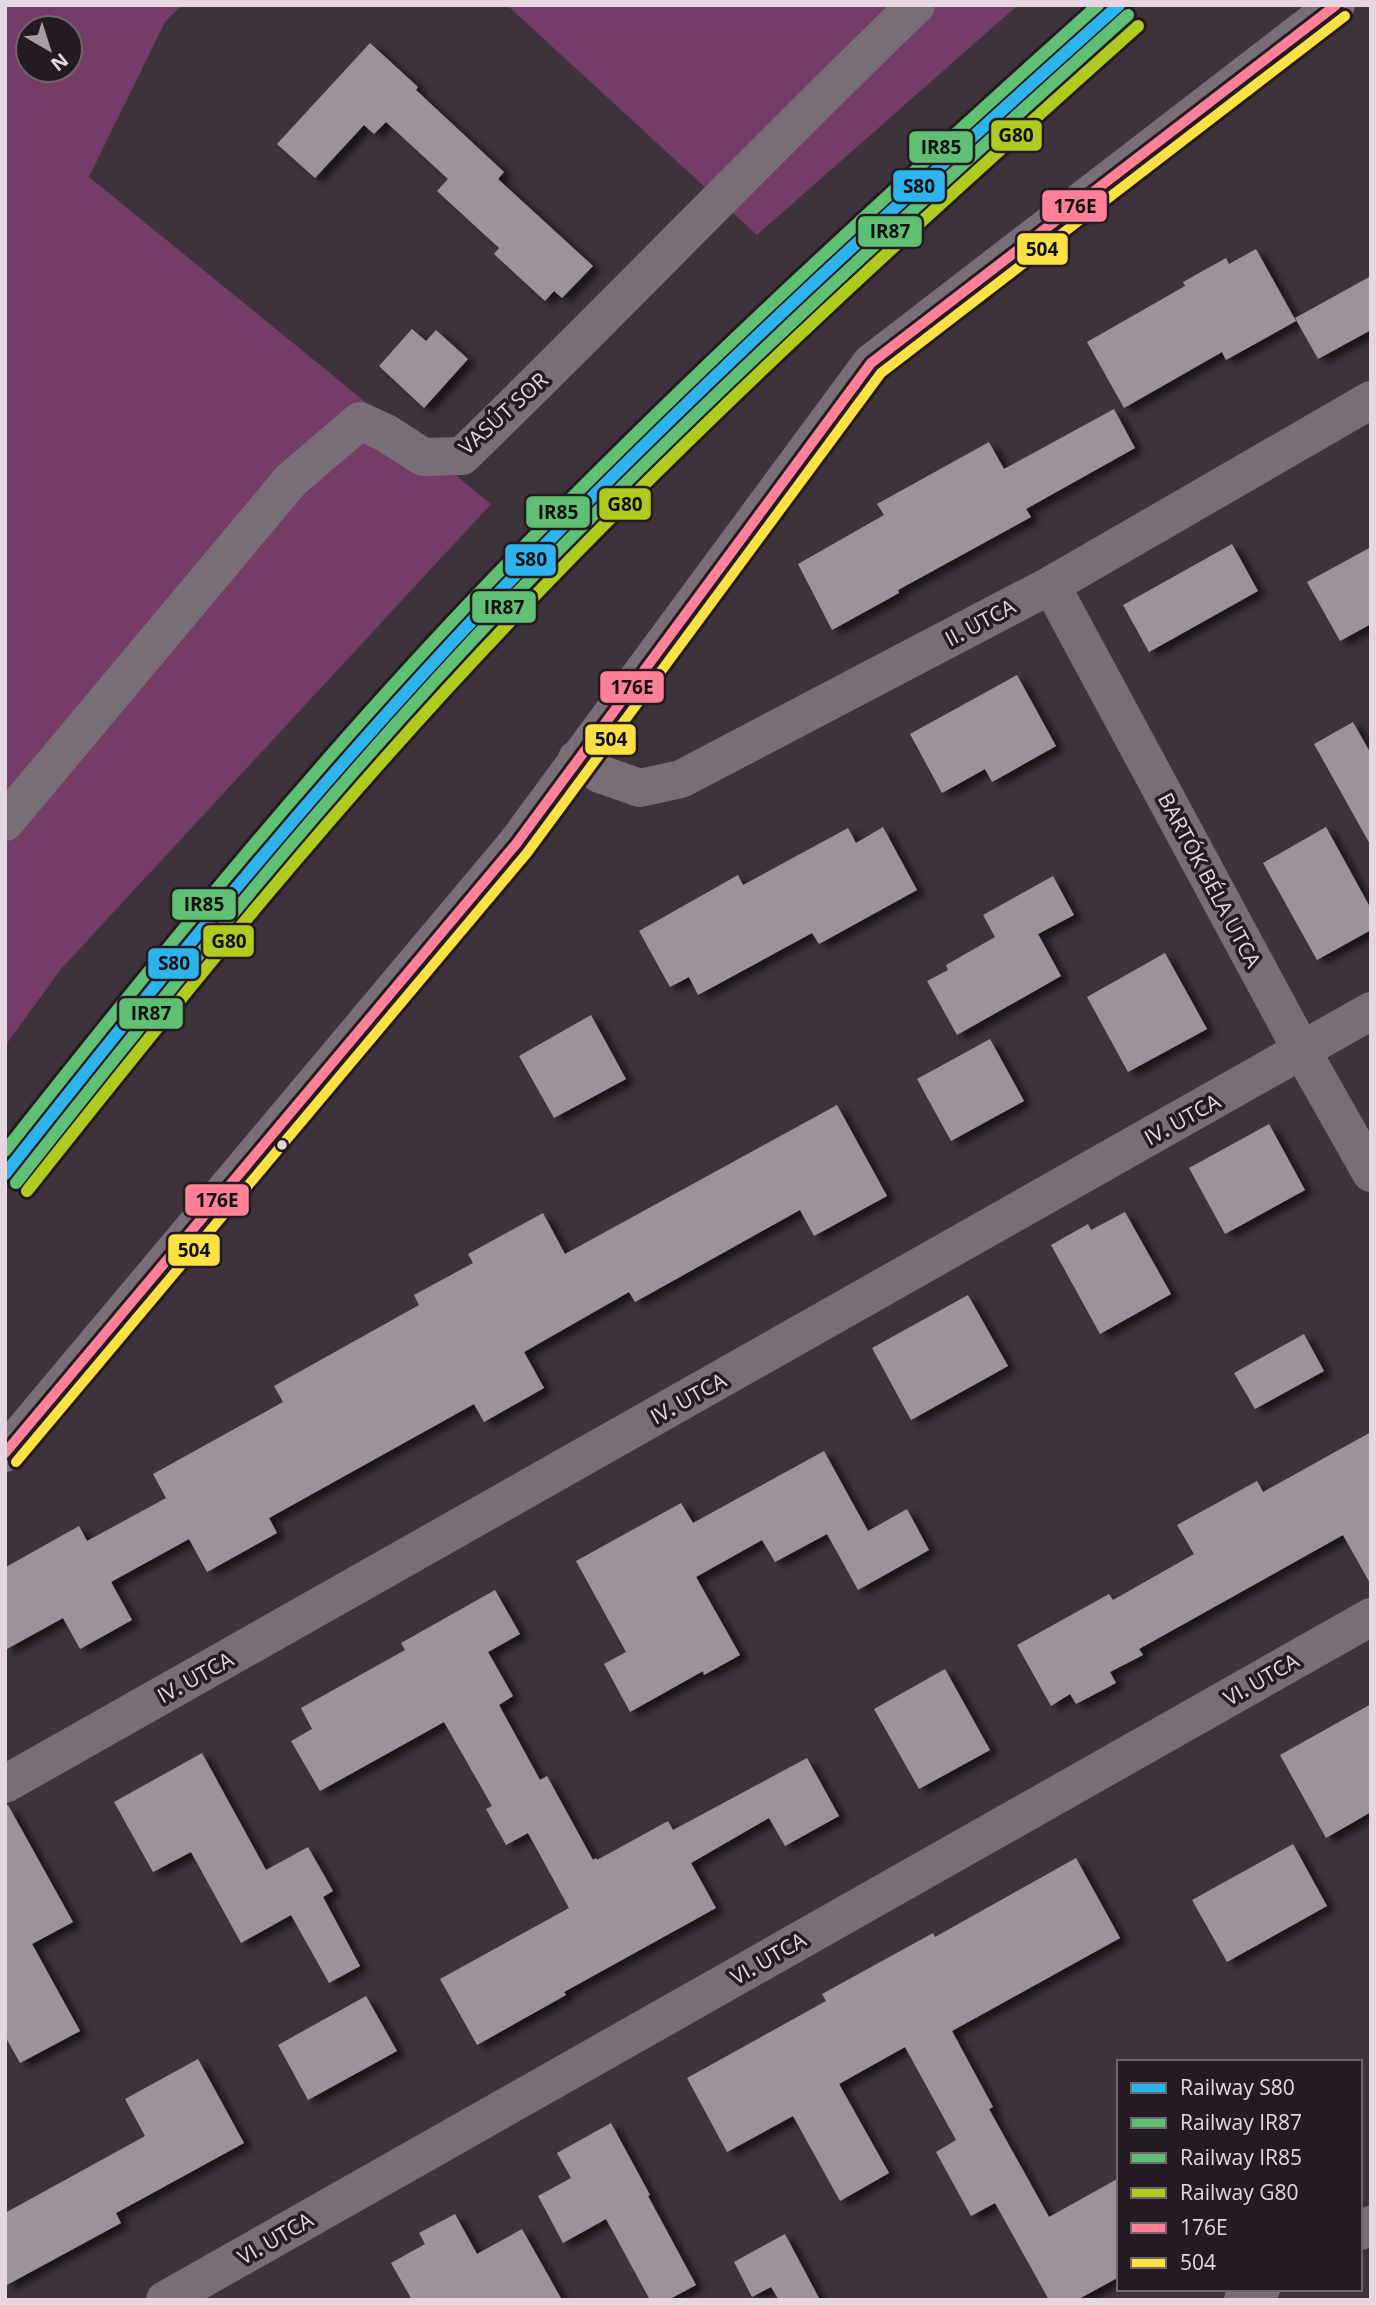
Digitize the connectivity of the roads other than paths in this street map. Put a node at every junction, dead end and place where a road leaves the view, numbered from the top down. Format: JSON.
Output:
{"nodes":[{"id":1,"x":916,"y":5,"type":"edge"},
{"id":2,"x":1336,"y":5,"type":"edge"},
{"id":3,"x":1371,"y":400,"type":"edge"},
{"id":4,"x":1051,"y":585,"type":"junction"},
{"id":5,"x":577,"y":759,"type":"junction"},
{"id":6,"x":5,"y":822,"type":"edge"},
{"id":7,"x":1371,"y":1011,"type":"edge"},
{"id":8,"x":1302,"y":1051,"type":"junction"},
{"id":9,"x":1371,"y":1173,"type":"edge"},
{"id":10,"x":5,"y":1453,"type":"edge"},
{"id":11,"x":1371,"y":1617,"type":"edge"},
{"id":12,"x":5,"y":1784,"type":"edge"},
{"id":13,"x":165,"y":2300,"type":"edge"}],
"edges":[{"from":1,"to":6,"type":"street","name":"VASÚT SOR"},
{"from":2,"to":5,"type":"street"},
{"from":3,"to":4,"type":"street","name":"II. UTCA"},
{"from":4,"to":5,"type":"street","name":"II. UTCA"},
{"from":4,"to":8,"type":"street","name":"BARTÓK BÉLA UTCA"},
{"from":5,"to":10,"type":"street"},
{"from":7,"to":8,"type":"street","name":"IV. UTCA"},
{"from":8,"to":9,"type":"street","name":"BARTÓK BÉLA UTCA"},
{"from":8,"to":12,"type":"street","name":"IV. UTCA"},
{"from":11,"to":13,"type":"street","name":"VI. UTCA"}]}
